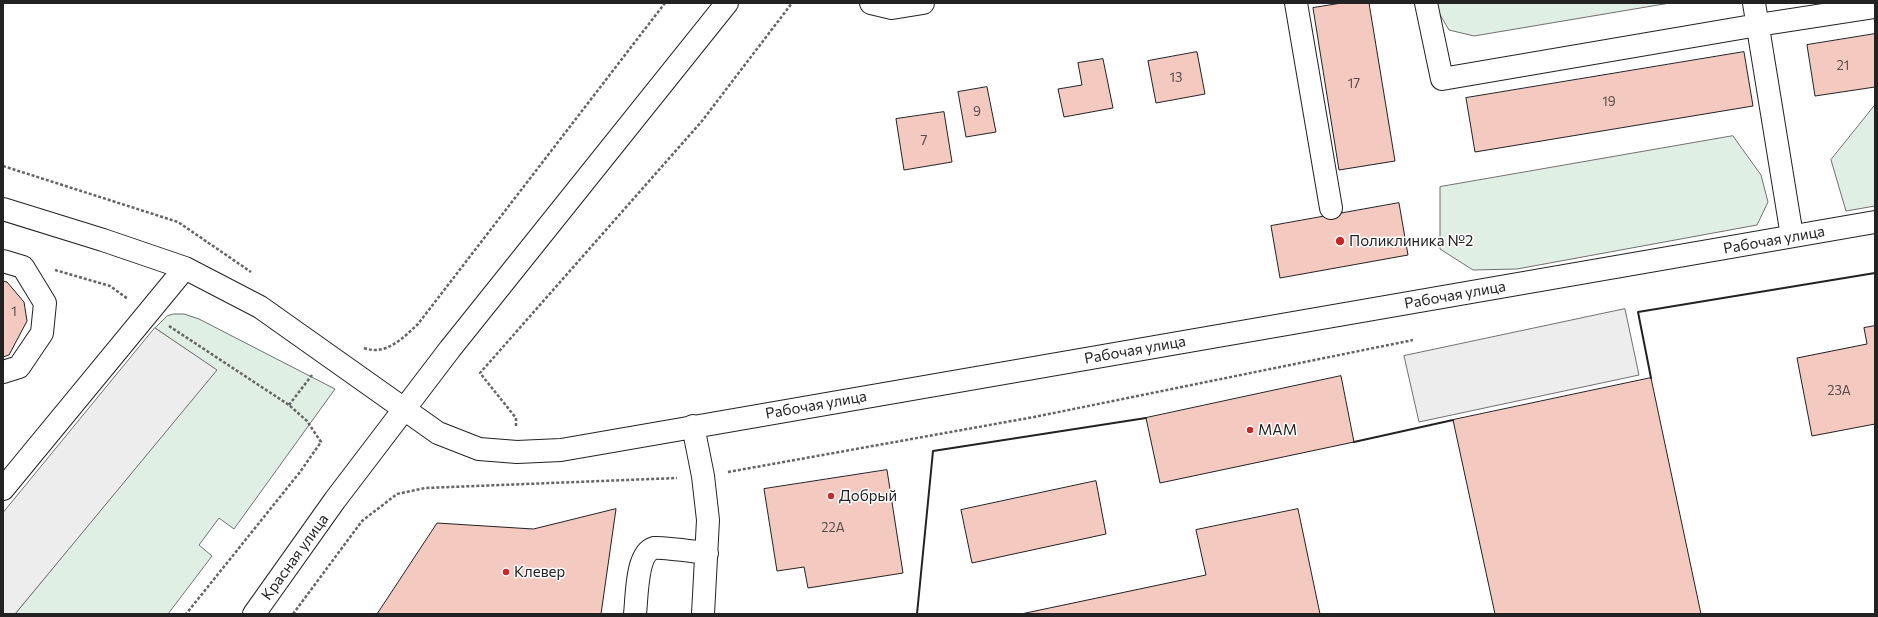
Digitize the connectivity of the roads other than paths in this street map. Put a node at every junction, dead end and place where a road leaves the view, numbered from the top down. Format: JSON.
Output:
{"nodes":[{"id":1,"x":727,"y":3,"type":"edge"},
{"id":2,"x":871,"y":3,"type":"edge"},
{"id":3,"x":922,"y":3,"type":"edge"},
{"id":4,"x":1296,"y":3,"type":"edge"},
{"id":5,"x":1426,"y":3,"type":"edge"},
{"id":6,"x":1754,"y":3,"type":"edge"},
{"id":7,"x":1875,"y":7,"type":"edge"},
{"id":8,"x":1758,"y":25,"type":"junction"},
{"id":9,"x":1331,"y":208,"type":"dead end"},
{"id":10,"x":3,"y":209,"type":"edge"},
{"id":11,"x":1875,"y":222,"type":"edge"},
{"id":12,"x":1792,"y":236,"type":"junction"},
{"id":13,"x":3,"y":261,"type":"edge"},
{"id":14,"x":185,"y":268,"type":"junction"},
{"id":15,"x":3,"y":372,"type":"edge"},
{"id":16,"x":404,"y":410,"type":"junction"},
{"id":17,"x":693,"y":426,"type":"junction"},
{"id":18,"x":3,"y":489,"type":"edge"},
{"id":19,"x":707,"y":552,"type":"junction"},
{"id":20,"x":254,"y":614,"type":"edge"},
{"id":21,"x":635,"y":614,"type":"edge"},
{"id":22,"x":703,"y":614,"type":"edge"}],
"edges":[{"from":1,"to":16,"type":"street","name":"Красная улица"},
{"from":2,"to":3,"type":"street"},
{"from":4,"to":9,"type":"street"},
{"from":5,"to":8,"type":"street"},
{"from":6,"to":8,"type":"street"},
{"from":7,"to":8,"type":"street"},
{"from":8,"to":12,"type":"street"},
{"from":10,"to":14,"type":"street","name":"Рабочая улица"},
{"from":11,"to":12,"type":"street","name":"Рабочая улица"},
{"from":12,"to":17,"type":"street","name":"Рабочая улица"},
{"from":13,"to":15,"type":"street"},
{"from":14,"to":16,"type":"street","name":"Рабочая улица"},
{"from":14,"to":18,"type":"street"},
{"from":16,"to":17,"type":"street","name":"Рабочая улица"},
{"from":16,"to":20,"type":"street","name":"Красная улица"},
{"from":17,"to":19,"type":"street"},
{"from":19,"to":21,"type":"street"},
{"from":19,"to":22,"type":"street"}]}
